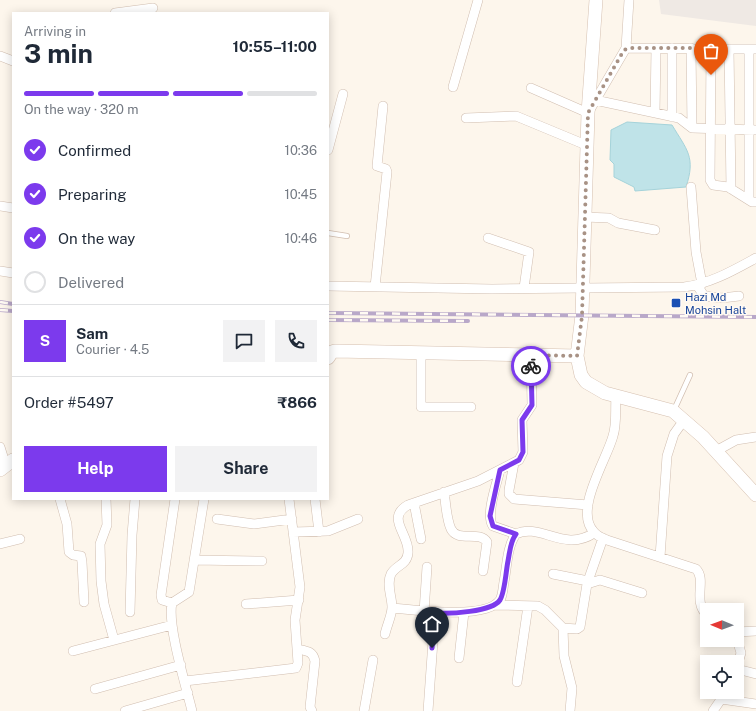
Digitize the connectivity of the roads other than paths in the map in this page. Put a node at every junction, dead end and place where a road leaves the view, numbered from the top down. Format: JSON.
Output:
{"nodes":[{"id":1,"x":478,"y":0,"type":"edge"},
{"id":2,"x":596,"y":0,"type":"edge"},
{"id":3,"x":629,"y":0,"type":"edge"},
{"id":4,"x":153,"y":7,"type":"edge"},
{"id":5,"x":121,"y":12,"type":"edge"},
{"id":6,"x":626,"y":48,"type":"junction"},
{"id":7,"x":656,"y":48,"type":"junction"},
{"id":8,"x":672,"y":48,"type":"junction"},
{"id":9,"x":691,"y":48,"type":"junction"},
{"id":10,"x":711,"y":48,"type":"junction"},
{"id":11,"x":729,"y":49,"type":"junction"},
{"id":12,"x":753,"y":49,"type":"edge"},
{"id":13,"x":0,"y":56,"type":"edge"},
{"id":14,"x":12,"y":61,"type":"edge"},
{"id":15,"x":453,"y":87,"type":"dead end"},
{"id":16,"x":531,"y":88,"type":"dead end"},
{"id":17,"x":343,"y":94,"type":"dead end"},
{"id":18,"x":595,"y":100,"type":"junction"},
{"id":19,"x":383,"y":106,"type":"dead end"},
{"id":20,"x":588,"y":113,"type":"junction"},
{"id":21,"x":656,"y":113,"type":"junction"},
{"id":22,"x":672,"y":117,"type":"junction"},
{"id":23,"x":466,"y":118,"type":"dead end"},
{"id":24,"x":692,"y":128,"type":"junction"},
{"id":25,"x":710,"y":129,"type":"junction"},
{"id":26,"x":730,"y":130,"type":"junction"},
{"id":27,"x":752,"y":130,"type":"edge"},
{"id":28,"x":586,"y":145,"type":"junction"},
{"id":29,"x":329,"y":146,"type":"edge"},
{"id":30,"x":691,"y":187,"type":"dead end"},
{"id":31,"x":731,"y":189,"type":"junction"},
{"id":32,"x":752,"y":201,"type":"edge"},
{"id":33,"x":0,"y":206,"type":"edge"},
{"id":34,"x":12,"y":208,"type":"edge"},
{"id":35,"x":584,"y":217,"type":"junction"},
{"id":36,"x":655,"y":230,"type":"dead end"},
{"id":37,"x":329,"y":233,"type":"edge"},
{"id":38,"x":348,"y":236,"type":"dead end"},
{"id":39,"x":488,"y":238,"type":"dead end"},
{"id":40,"x":756,"y":258,"type":"edge"},
{"id":41,"x":0,"y":271,"type":"edge"},
{"id":42,"x":12,"y":273,"type":"edge"},
{"id":43,"x":699,"y":284,"type":"junction"},
{"id":44,"x":329,"y":286,"type":"edge"},
{"id":45,"x":375,"y":287,"type":"junction"},
{"id":46,"x":583,"y":287,"type":"junction"},
{"id":47,"x":524,"y":288,"type":"junction"},
{"id":48,"x":739,"y":296,"type":"dead end"},
{"id":49,"x":421,"y":353,"type":"junction"},
{"id":50,"x":531,"y":355,"type":"junction"},
{"id":51,"x":329,"y":356,"type":"edge"},
{"id":52,"x":577,"y":356,"type":"junction"},
{"id":53,"x":690,"y":375,"type":"dead end"},
{"id":54,"x":616,"y":396,"type":"junction"},
{"id":55,"x":471,"y":407,"type":"dead end"},
{"id":56,"x":673,"y":411,"type":"junction"},
{"id":57,"x":684,"y":420,"type":"junction"},
{"id":58,"x":756,"y":437,"type":"edge"},
{"id":59,"x":0,"y":447,"type":"edge"},
{"id":60,"x":716,"y":451,"type":"junction"},
{"id":61,"x":514,"y":463,"type":"junction"},
{"id":62,"x":6,"y":465,"type":"edge"},
{"id":63,"x":500,"y":470,"type":"junction"},
{"id":64,"x":444,"y":492,"type":"junction"},
{"id":65,"x":756,"y":494,"type":"edge"},
{"id":66,"x":60,"y":500,"type":"edge"},
{"id":67,"x":106,"y":500,"type":"edge"},
{"id":68,"x":135,"y":500,"type":"edge"},
{"id":69,"x":175,"y":500,"type":"edge"},
{"id":70,"x":204,"y":500,"type":"edge"},
{"id":71,"x":289,"y":500,"type":"edge"},
{"id":72,"x":314,"y":500,"type":"edge"},
{"id":73,"x":414,"y":503,"type":"junction"},
{"id":74,"x":588,"y":506,"type":"junction"},
{"id":75,"x":217,"y":519,"type":"dead end"},
{"id":76,"x":292,"y":519,"type":"junction"},
{"id":77,"x":358,"y":519,"type":"dead end"},
{"id":78,"x":293,"y":532,"type":"junction"},
{"id":79,"x":319,"y":532,"type":"junction"},
{"id":80,"x":594,"y":533,"type":"junction"},
{"id":81,"x":516,"y":534,"type":"junction"},
{"id":82,"x":602,"y":538,"type":"junction"},
{"id":83,"x":20,"y":539,"type":"dead end"},
{"id":84,"x":421,"y":539,"type":"dead end"},
{"id":85,"x":0,"y":544,"type":"edge"},
{"id":86,"x":660,"y":557,"type":"junction"},
{"id":87,"x":194,"y":560,"type":"junction"},
{"id":88,"x":262,"y":561,"type":"dead end"},
{"id":89,"x":427,"y":567,"type":"dead end"},
{"id":90,"x":483,"y":571,"type":"dead end"},
{"id":91,"x":553,"y":574,"type":"dead end"},
{"id":92,"x":587,"y":582,"type":"junction"},
{"id":93,"x":642,"y":593,"type":"dead end"},
{"id":94,"x":299,"y":600,"type":"junction"},
{"id":95,"x":84,"y":602,"type":"dead end"},
{"id":96,"x":172,"y":603,"type":"junction"},
{"id":97,"x":246,"y":604,"type":"dead end"},
{"id":98,"x":495,"y":604,"type":"junction"},
{"id":99,"x":700,"y":605,"type":"edge"},
{"id":100,"x":528,"y":606,"type":"junction"},
{"id":101,"x":392,"y":608,"type":"junction"},
{"id":102,"x":130,"y":612,"type":"dead end"},
{"id":103,"x":424,"y":612,"type":"junction"},
{"id":104,"x":464,"y":612,"type":"junction"},
{"id":105,"x":435,"y":613,"type":"junction"},
{"id":106,"x":172,"y":625,"type":"junction"},
{"id":107,"x":562,"y":628,"type":"junction"},
{"id":108,"x":756,"y":631,"type":"edge"},
{"id":109,"x":744,"y":632,"type":"edge"},
{"id":110,"x":384,"y":634,"type":"dead end"},
{"id":111,"x":114,"y":640,"type":"junction"},
{"id":112,"x":297,"y":649,"type":"junction"},
{"id":113,"x":73,"y":651,"type":"dead end"},
{"id":114,"x":459,"y":658,"type":"dead end"},
{"id":115,"x":373,"y":660,"type":"dead end"},
{"id":116,"x":182,"y":665,"type":"junction"},
{"id":117,"x":744,"y":670,"type":"edge"},
{"id":118,"x":756,"y":674,"type":"edge"},
{"id":119,"x":185,"y":681,"type":"junction"},
{"id":120,"x":517,"y":682,"type":"dead end"},
{"id":121,"x":95,"y":689,"type":"dead end"},
{"id":122,"x":188,"y":693,"type":"junction"},
{"id":123,"x":722,"y":699,"type":"edge"},
{"id":124,"x":736,"y":699,"type":"edge"},
{"id":125,"x":756,"y":704,"type":"edge"},
{"id":126,"x":125,"y":711,"type":"edge"},
{"id":127,"x":192,"y":711,"type":"edge"},
{"id":128,"x":312,"y":711,"type":"edge"},
{"id":129,"x":364,"y":711,"type":"edge"},
{"id":130,"x":428,"y":711,"type":"edge"},
{"id":131,"x":570,"y":711,"type":"edge"},
{"id":132,"x":713,"y":711,"type":"edge"}],
"edges":[{"from":1,"to":15,"type":"street"},
{"from":2,"to":20,"type":"street"},
{"from":3,"to":6,"type":"street"},
{"from":4,"to":5,"type":"street"},
{"from":6,"to":7,"type":"street"},
{"from":6,"to":18,"type":"street"},
{"from":7,"to":8,"type":"street"},
{"from":7,"to":21,"type":"street"},
{"from":8,"to":9,"type":"street"},
{"from":8,"to":22,"type":"street"},
{"from":9,"to":10,"type":"street"},
{"from":9,"to":24,"type":"street"},
{"from":10,"to":11,"type":"street"},
{"from":10,"to":25,"type":"street"},
{"from":11,"to":12,"type":"street"},
{"from":11,"to":26,"type":"street"},
{"from":12,"to":27,"type":"street"},
{"from":13,"to":14,"type":"street"},
{"from":16,"to":20,"type":"street"},
{"from":17,"to":29,"type":"street"},
{"from":18,"to":20,"type":"street"},
{"from":18,"to":21,"type":"street"},
{"from":19,"to":45,"type":"street"},
{"from":20,"to":28,"type":"street"},
{"from":21,"to":22,"type":"street"},
{"from":22,"to":24,"type":"street"},
{"from":23,"to":28,"type":"street"},
{"from":24,"to":25,"type":"street"},
{"from":25,"to":26,"type":"street"},
{"from":25,"to":31,"type":"street"},
{"from":26,"to":27,"type":"street"},
{"from":26,"to":31,"type":"street"},
{"from":27,"to":32,"type":"street"},
{"from":28,"to":35,"type":"street"},
{"from":30,"to":43,"type":"street"},
{"from":31,"to":32,"type":"street"},
{"from":33,"to":34,"type":"street"},
{"from":35,"to":36,"type":"street"},
{"from":35,"to":46,"type":"street"},
{"from":37,"to":38,"type":"lane"},
{"from":39,"to":47,"type":"street"},
{"from":40,"to":43,"type":"street"},
{"from":41,"to":42,"type":"street"},
{"from":43,"to":46,"type":"street"},
{"from":43,"to":48,"type":"street"},
{"from":44,"to":45,"type":"street"},
{"from":45,"to":47,"type":"street"},
{"from":46,"to":47,"type":"street"},
{"from":46,"to":52,"type":"street"},
{"from":49,"to":50,"type":"street"},
{"from":49,"to":51,"type":"street"},
{"from":49,"to":55,"type":"street"},
{"from":50,"to":52,"type":"street"},
{"from":50,"to":61,"type":"street"},
{"from":52,"to":54,"type":"street"},
{"from":53,"to":56,"type":"lane"},
{"from":54,"to":56,"type":"street"},
{"from":54,"to":74,"type":"street"},
{"from":56,"to":57,"type":"street"},
{"from":57,"to":60,"type":"street"},
{"from":57,"to":86,"type":"street"},
{"from":58,"to":60,"type":"street"},
{"from":59,"to":62,"type":"street"},
{"from":60,"to":65,"type":"street"},
{"from":61,"to":63,"type":"street"},
{"from":61,"to":74,"type":"street"},
{"from":63,"to":64,"type":"street"},
{"from":63,"to":81,"type":"street"},
{"from":64,"to":73,"type":"street"},
{"from":64,"to":90,"type":"street"},
{"from":66,"to":95,"type":"street"},
{"from":67,"to":111,"type":"street"},
{"from":68,"to":102,"type":"street"},
{"from":69,"to":96,"type":"street"},
{"from":70,"to":87,"type":"street"},
{"from":71,"to":76,"type":"street"},
{"from":72,"to":79,"type":"street"},
{"from":73,"to":84,"type":"street"},
{"from":73,"to":101,"type":"street"},
{"from":74,"to":80,"type":"street"},
{"from":75,"to":76,"type":"street"},
{"from":76,"to":78,"type":"street"},
{"from":77,"to":79,"type":"street"},
{"from":78,"to":79,"type":"street"},
{"from":78,"to":94,"type":"street"},
{"from":80,"to":81,"type":"street"},
{"from":80,"to":82,"type":"street"},
{"from":81,"to":98,"type":"street"},
{"from":82,"to":86,"type":"street"},
{"from":82,"to":92,"type":"street"},
{"from":83,"to":85,"type":"street"},
{"from":86,"to":99,"type":"street"},
{"from":87,"to":88,"type":"street"},
{"from":87,"to":96,"type":"street"},
{"from":89,"to":103,"type":"street"},
{"from":91,"to":92,"type":"street"},
{"from":92,"to":93,"type":"street"},
{"from":92,"to":107,"type":"street"},
{"from":94,"to":97,"type":"street"},
{"from":94,"to":112,"type":"street"},
{"from":96,"to":106,"type":"street"},
{"from":98,"to":100,"type":"street"},
{"from":98,"to":104,"type":"street"},
{"from":100,"to":107,"type":"street"},
{"from":100,"to":120,"type":"street"},
{"from":101,"to":103,"type":"street"},
{"from":101,"to":110,"type":"street"},
{"from":103,"to":105,"type":"street"},
{"from":104,"to":105,"type":"street"},
{"from":104,"to":114,"type":"street"},
{"from":105,"to":130,"type":"street"},
{"from":106,"to":111,"type":"street"},
{"from":106,"to":116,"type":"street"},
{"from":107,"to":131,"type":"street"},
{"from":108,"to":109,"type":"street"},
{"from":111,"to":113,"type":"street"},
{"from":112,"to":119,"type":"street"},
{"from":112,"to":128,"type":"street"},
{"from":115,"to":129,"type":"street"},
{"from":116,"to":119,"type":"street"},
{"from":116,"to":121,"type":"street"},
{"from":117,"to":118,"type":"street"},
{"from":119,"to":122,"type":"street"},
{"from":122,"to":126,"type":"street"},
{"from":122,"to":127,"type":"street"},
{"from":123,"to":132,"type":"street"},
{"from":124,"to":125,"type":"street"}]}
